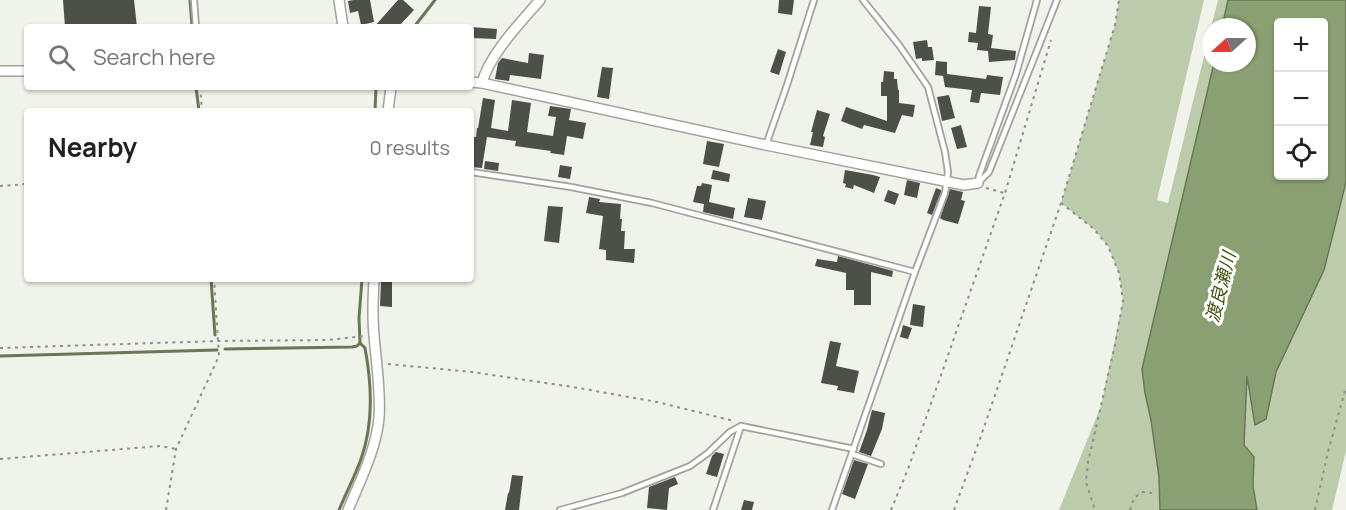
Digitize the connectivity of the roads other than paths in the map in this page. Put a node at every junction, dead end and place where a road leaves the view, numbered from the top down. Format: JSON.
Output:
{"nodes":[{"id":1,"x":194,"y":0,"type":"edge"},
{"id":2,"x":339,"y":0,"type":"edge"},
{"id":3,"x":540,"y":0,"type":"edge"},
{"id":4,"x":814,"y":0,"type":"edge"},
{"id":5,"x":863,"y":0,"type":"edge"},
{"id":6,"x":1037,"y":0,"type":"edge"},
{"id":7,"x":1057,"y":0,"type":"edge"},
{"id":8,"x":195,"y":24,"type":"edge"},
{"id":9,"x":343,"y":24,"type":"edge"},
{"id":10,"x":0,"y":70,"type":"edge"},
{"id":11,"x":24,"y":71,"type":"edge"},
{"id":12,"x":474,"y":82,"type":"edge"},
{"id":13,"x":482,"y":83,"type":"junction"},
{"id":14,"x":391,"y":90,"type":"edge"},
{"id":15,"x":388,"y":108,"type":"edge"},
{"id":16,"x":766,"y":145,"type":"junction"},
{"id":17,"x":474,"y":172,"type":"edge"},
{"id":18,"x":946,"y":181,"type":"junction"},
{"id":19,"x":981,"y":185,"type":"junction"},
{"id":20,"x":915,"y":272,"type":"junction"},
{"id":21,"x":374,"y":282,"type":"edge"},
{"id":22,"x":741,"y":426,"type":"junction"},
{"id":23,"x":853,"y":452,"type":"junction"},
{"id":24,"x":881,"y":464,"type":"dead end"},
{"id":25,"x":348,"y":510,"type":"edge"},
{"id":26,"x":560,"y":510,"type":"edge"},
{"id":27,"x":713,"y":510,"type":"edge"},
{"id":28,"x":832,"y":510,"type":"edge"}],
"edges":[{"from":1,"to":8,"type":"lane"},
{"from":2,"to":9,"type":"street"},
{"from":3,"to":13,"type":"street"},
{"from":4,"to":16,"type":"lane"},
{"from":5,"to":18,"type":"lane"},
{"from":6,"to":19,"type":"lane"},
{"from":7,"to":19,"type":"lane"},
{"from":10,"to":11,"type":"street"},
{"from":12,"to":13,"type":"street"},
{"from":13,"to":16,"type":"street"},
{"from":14,"to":15,"type":"street"},
{"from":16,"to":18,"type":"street"},
{"from":17,"to":20,"type":"lane"},
{"from":18,"to":19,"type":"street"},
{"from":18,"to":20,"type":"lane"},
{"from":20,"to":23,"type":"lane"},
{"from":21,"to":25,"type":"street"},
{"from":22,"to":23,"type":"lane"},
{"from":22,"to":26,"type":"lane"},
{"from":22,"to":27,"type":"lane"},
{"from":23,"to":24,"type":"lane"},
{"from":23,"to":28,"type":"lane"}]}
